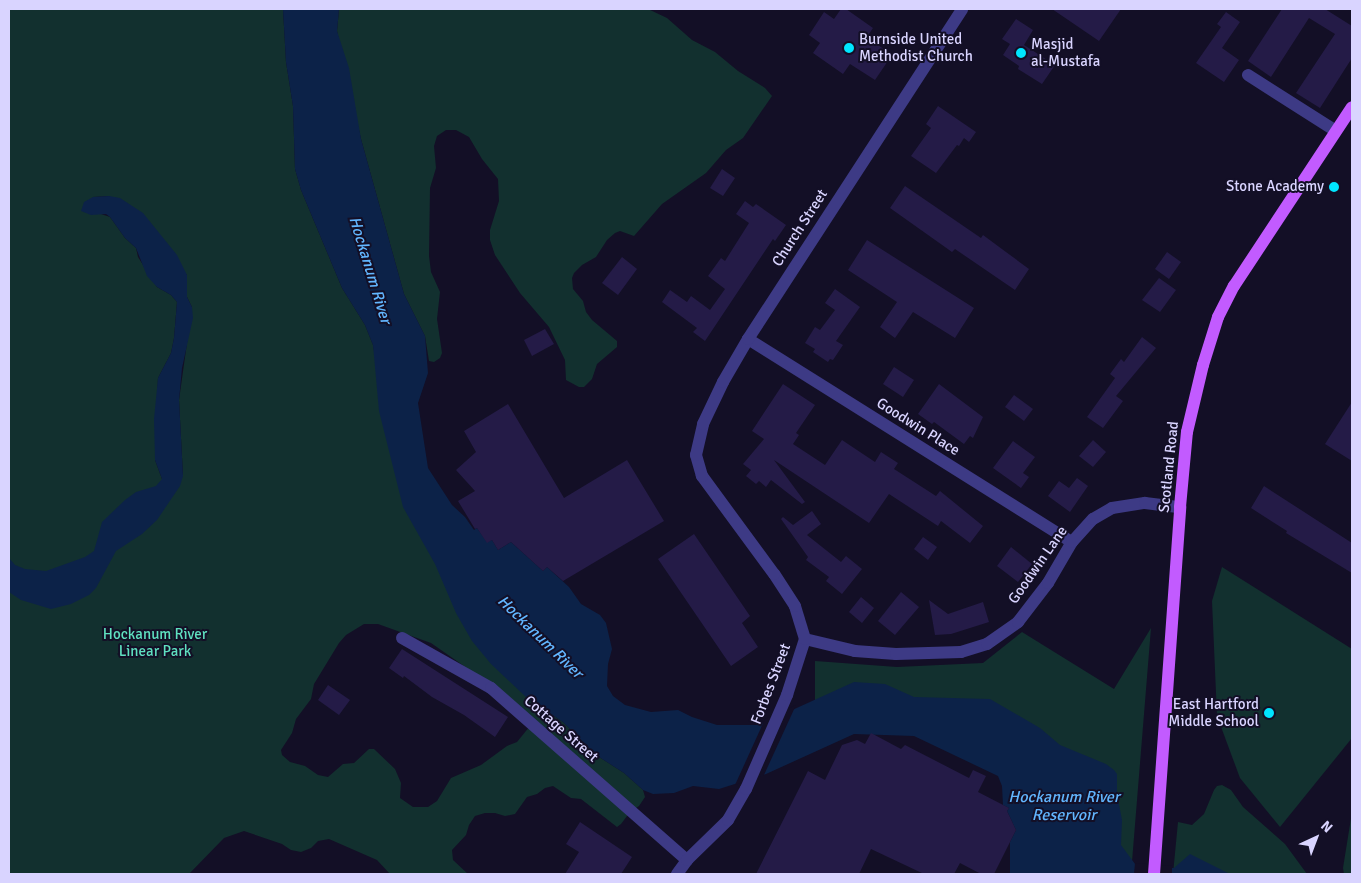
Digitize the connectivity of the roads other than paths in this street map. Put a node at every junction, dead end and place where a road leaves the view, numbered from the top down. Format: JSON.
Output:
{"nodes":[{"id":1,"x":962,"y":9,"type":"edge"},
{"id":2,"x":1248,"y":75,"type":"dead end"},
{"id":3,"x":1352,"y":106,"type":"edge"},
{"id":4,"x":1336,"y":132,"type":"junction"},
{"id":5,"x":748,"y":339,"type":"junction"},
{"id":6,"x":702,"y":476,"type":"joint"},
{"id":7,"x":1180,"y":507,"type":"junction"},
{"id":8,"x":1072,"y":542,"type":"junction"},
{"id":9,"x":402,"y":638,"type":"dead end"},
{"id":10,"x":805,"y":639,"type":"junction"},
{"id":11,"x":687,"y":860,"type":"junction"},
{"id":12,"x":1154,"y":869,"type":"edge"},
{"id":13,"x":677,"y":874,"type":"edge"}],
"edges":[{"from":1,"to":5,"type":"street","name":"Church Street"},
{"from":2,"to":4,"type":"street"},
{"from":3,"to":4,"type":"main road","name":"Scotland Road"},
{"from":4,"to":7,"type":"main road","name":"Scotland Road"},
{"from":5,"to":6,"type":"street","name":"Church Street"},
{"from":5,"to":8,"type":"street","name":"Goodwin Place"},
{"from":6,"to":10,"type":"street","name":"Forbes Street"},
{"from":7,"to":8,"type":"street","name":"Goodwin Lane"},
{"from":7,"to":12,"type":"main road","name":"Scotland Road"},
{"from":8,"to":10,"type":"street","name":"Goodwin Lane"},
{"from":9,"to":11,"type":"street","name":"Cottage Street"},
{"from":10,"to":11,"type":"street","name":"Forbes Street"},
{"from":11,"to":13,"type":"street","name":"Forbes Street"}]}
